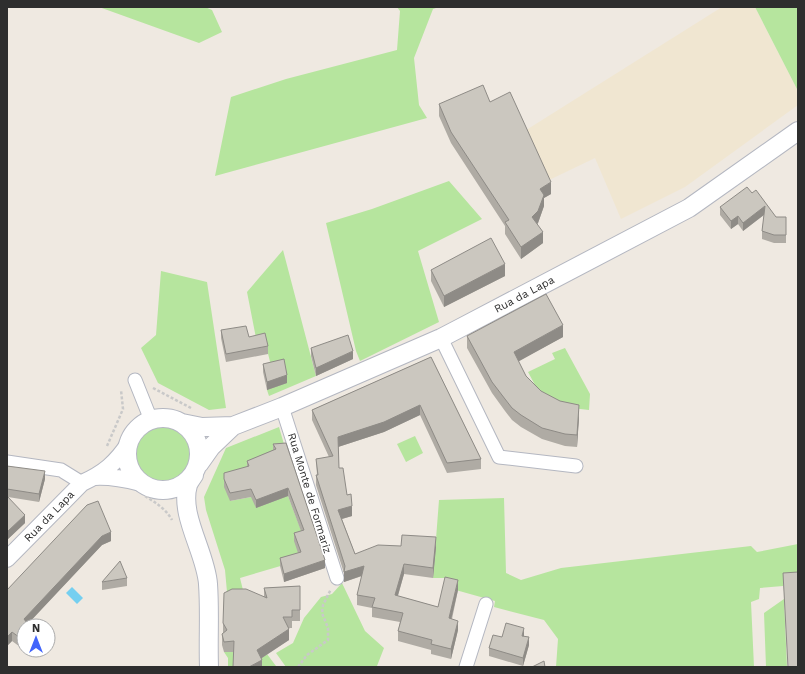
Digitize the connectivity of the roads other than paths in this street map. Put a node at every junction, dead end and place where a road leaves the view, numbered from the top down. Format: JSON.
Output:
{"nodes":[{"id":1,"x":798,"y":130,"type":"edge"},
{"id":2,"x":441,"y":338,"type":"junction"},
{"id":3,"x":135,"y":380,"type":"dead end"},
{"id":4,"x":282,"y":407,"type":"junction"},
{"id":5,"x":151,"y":420,"type":"junction"},
{"id":6,"x":182,"y":423,"type":"junction"},
{"id":7,"x":233,"y":426,"type":"junction"},
{"id":8,"x":129,"y":442,"type":"junction"},
{"id":9,"x":7,"y":462,"type":"edge"},
{"id":10,"x":576,"y":466,"type":"dead end"},
{"id":11,"x":197,"y":468,"type":"junction"},
{"id":12,"x":88,"y":480,"type":"junction"},
{"id":13,"x":144,"y":489,"type":"junction"},
{"id":14,"x":181,"y":522,"type":"junction"},
{"id":15,"x":7,"y":559,"type":"edge"},
{"id":16,"x":337,"y":578,"type":"road end"},
{"id":17,"x":486,"y":604,"type":"dead end"},
{"id":18,"x":209,"y":667,"type":"edge"},
{"id":19,"x":466,"y":667,"type":"edge"}],
"edges":[{"from":1,"to":2,"type":"main road","name":"Rua da Lapa"},
{"from":2,"to":4,"type":"main road","name":"Rua da Lapa"},
{"from":2,"to":10,"type":"street"},
{"from":3,"to":5,"type":"street"},
{"from":4,"to":7,"type":"main road","name":"Rua da Lapa"},
{"from":4,"to":16,"type":"street","name":"Rua Monte de Formariz"},
{"from":5,"to":6,"type":"main road"},
{"from":5,"to":8,"type":"main road"},
{"from":6,"to":7,"type":"main road","name":"Rua da Lapa"},
{"from":6,"to":11,"type":"main road"},
{"from":7,"to":11,"type":"main road","name":"Rua da Lapa"},
{"from":8,"to":12,"type":"street","name":"Rua da Lapa"},
{"from":8,"to":13,"type":"main road"},
{"from":9,"to":12,"type":"street"},
{"from":11,"to":13,"type":"main road"},
{"from":11,"to":14,"type":"main road"},
{"from":12,"to":13,"type":"street"},
{"from":12,"to":15,"type":"street","name":"Rua da Lapa"},
{"from":13,"to":14,"type":"main road"},
{"from":14,"to":18,"type":"main road"},
{"from":17,"to":19,"type":"street"}]}
